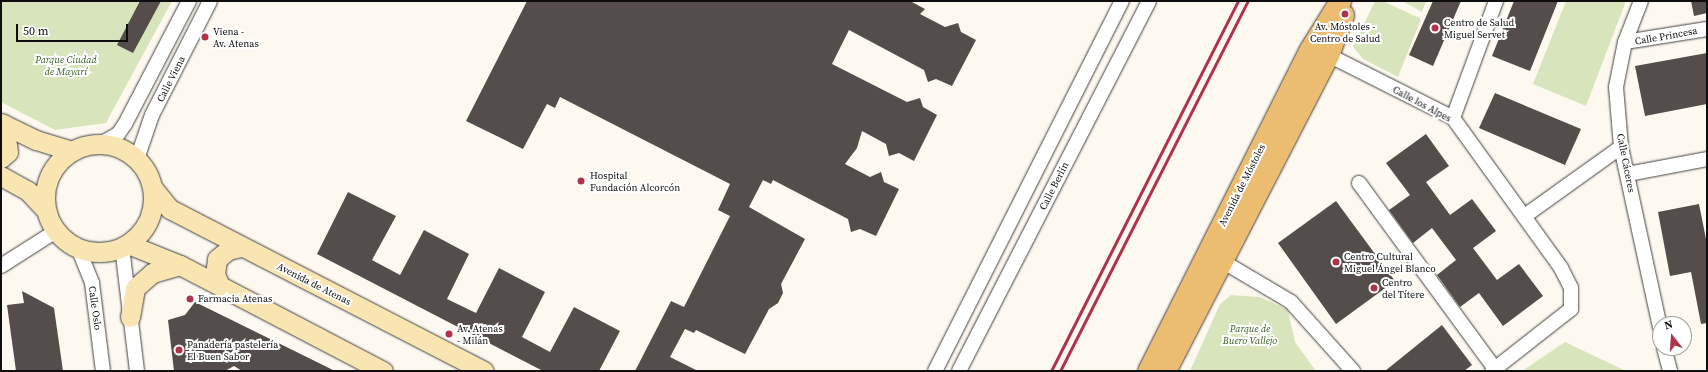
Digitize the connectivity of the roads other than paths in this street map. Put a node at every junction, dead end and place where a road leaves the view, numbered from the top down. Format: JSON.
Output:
{"nodes":[{"id":1,"x":189,"y":1,"type":"edge"},
{"id":2,"x":210,"y":1,"type":"edge"},
{"id":3,"x":1122,"y":1,"type":"edge"},
{"id":4,"x":1149,"y":1,"type":"edge"},
{"id":5,"x":1340,"y":1,"type":"edge"},
{"id":6,"x":1348,"y":1,"type":"edge"},
{"id":7,"x":1496,"y":1,"type":"edge"},
{"id":8,"x":1642,"y":1,"type":"edge"},
{"id":9,"x":1707,"y":29,"type":"edge"},
{"id":10,"x":1625,"y":42,"type":"junction"},
{"id":11,"x":1328,"y":55,"type":"junction"},
{"id":12,"x":1453,"y":118,"type":"junction"},
{"id":13,"x":2,"y":123,"type":"edge"},
{"id":14,"x":100,"y":144,"type":"junction"},
{"id":15,"x":1621,"y":147,"type":"junction"},
{"id":16,"x":72,"y":151,"type":"junction"},
{"id":17,"x":1,"y":158,"type":"edge"},
{"id":18,"x":137,"y":159,"type":"junction"},
{"id":19,"x":1707,"y":159,"type":"edge"},
{"id":20,"x":1628,"y":174,"type":"junction"},
{"id":21,"x":1,"y":176,"type":"edge"},
{"id":22,"x":1359,"y":183,"type":"dead end"},
{"id":23,"x":152,"y":187,"type":"junction"},
{"id":24,"x":46,"y":210,"type":"junction"},
{"id":25,"x":1526,"y":215,"type":"junction"},
{"id":26,"x":56,"y":231,"type":"junction"},
{"id":27,"x":125,"y":245,"type":"junction"},
{"id":28,"x":241,"y":247,"type":"junction"},
{"id":29,"x":78,"y":248,"type":"junction"},
{"id":30,"x":1222,"y":261,"type":"junction"},
{"id":31,"x":180,"y":265,"type":"junction"},
{"id":32,"x":1,"y":266,"type":"edge"},
{"id":33,"x":220,"y":286,"type":"junction"},
{"id":34,"x":1658,"y":316,"type":"edge"},
{"id":35,"x":130,"y":317,"type":"junction"},
{"id":36,"x":1666,"y":356,"type":"edge"},
{"id":37,"x":1494,"y":370,"type":"edge"},
{"id":38,"x":104,"y":371,"type":"edge"},
{"id":39,"x":137,"y":371,"type":"edge"},
{"id":40,"x":383,"y":371,"type":"edge"},
{"id":41,"x":484,"y":371,"type":"edge"},
{"id":42,"x":935,"y":371,"type":"edge"},
{"id":43,"x":959,"y":371,"type":"edge"},
{"id":44,"x":1148,"y":371,"type":"edge"},
{"id":45,"x":1165,"y":371,"type":"edge"},
{"id":46,"x":1352,"y":371,"type":"edge"},
{"id":47,"x":1670,"y":371,"type":"edge"}],
"edges":[{"from":1,"to":14,"type":"street","name":"Calle Viena"},
{"from":2,"to":18,"type":"street","name":"Calle Viena"},
{"from":3,"to":42,"type":"street"},
{"from":4,"to":43,"type":"street","name":"Calle Berlín"},
{"from":5,"to":44,"type":"main road","name":"Avenida de Móstoles"},
{"from":6,"to":11,"type":"main road","name":"Avenida de Móstoles"},
{"from":7,"to":12,"type":"street"},
{"from":8,"to":10,"type":"street","name":"Calle Cáceres"},
{"from":9,"to":10,"type":"street","name":"Calle Princesa"},
{"from":10,"to":15,"type":"street","name":"Calle Cáceres"},
{"from":11,"to":12,"type":"street","name":"Calle los Alpes"},
{"from":11,"to":30,"type":"main road","name":"Avenida de Móstoles"},
{"from":12,"to":25,"type":"street","name":"Calle los Alpes"},
{"from":13,"to":16,"type":"street"},
{"from":13,"to":17,"type":"street"},
{"from":14,"to":16,"type":"street"},
{"from":14,"to":18,"type":"street"},
{"from":15,"to":20,"type":"street","name":"Calle Cáceres"},
{"from":15,"to":25,"type":"street"},
{"from":16,"to":24,"type":"street"},
{"from":18,"to":23,"type":"street"},
{"from":19,"to":20,"type":"street"},
{"from":20,"to":34,"type":"street","name":"Calle Cáceres"},
{"from":21,"to":24,"type":"street"},
{"from":22,"to":37,"type":"street","name":"Calle los Alpes"},
{"from":23,"to":27,"type":"street"},
{"from":23,"to":28,"type":"street","name":"Avenida de Atenas"},
{"from":24,"to":26,"type":"street"},
{"from":25,"to":37,"type":"street","name":"Calle los Alpes"},
{"from":26,"to":29,"type":"street"},
{"from":26,"to":32,"type":"street"},
{"from":27,"to":29,"type":"street"},
{"from":27,"to":31,"type":"street"},
{"from":27,"to":35,"type":"street"},
{"from":28,"to":33,"type":"street"},
{"from":28,"to":41,"type":"street","name":"Avenida de Atenas"},
{"from":29,"to":38,"type":"street","name":"Calle Oslo"},
{"from":30,"to":45,"type":"main road","name":"Avenida de Móstoles"},
{"from":30,"to":46,"type":"street"},
{"from":31,"to":33,"type":"street"},
{"from":31,"to":35,"type":"street"},
{"from":33,"to":40,"type":"street"},
{"from":35,"to":39,"type":"street"},
{"from":36,"to":47,"type":"street"}]}
